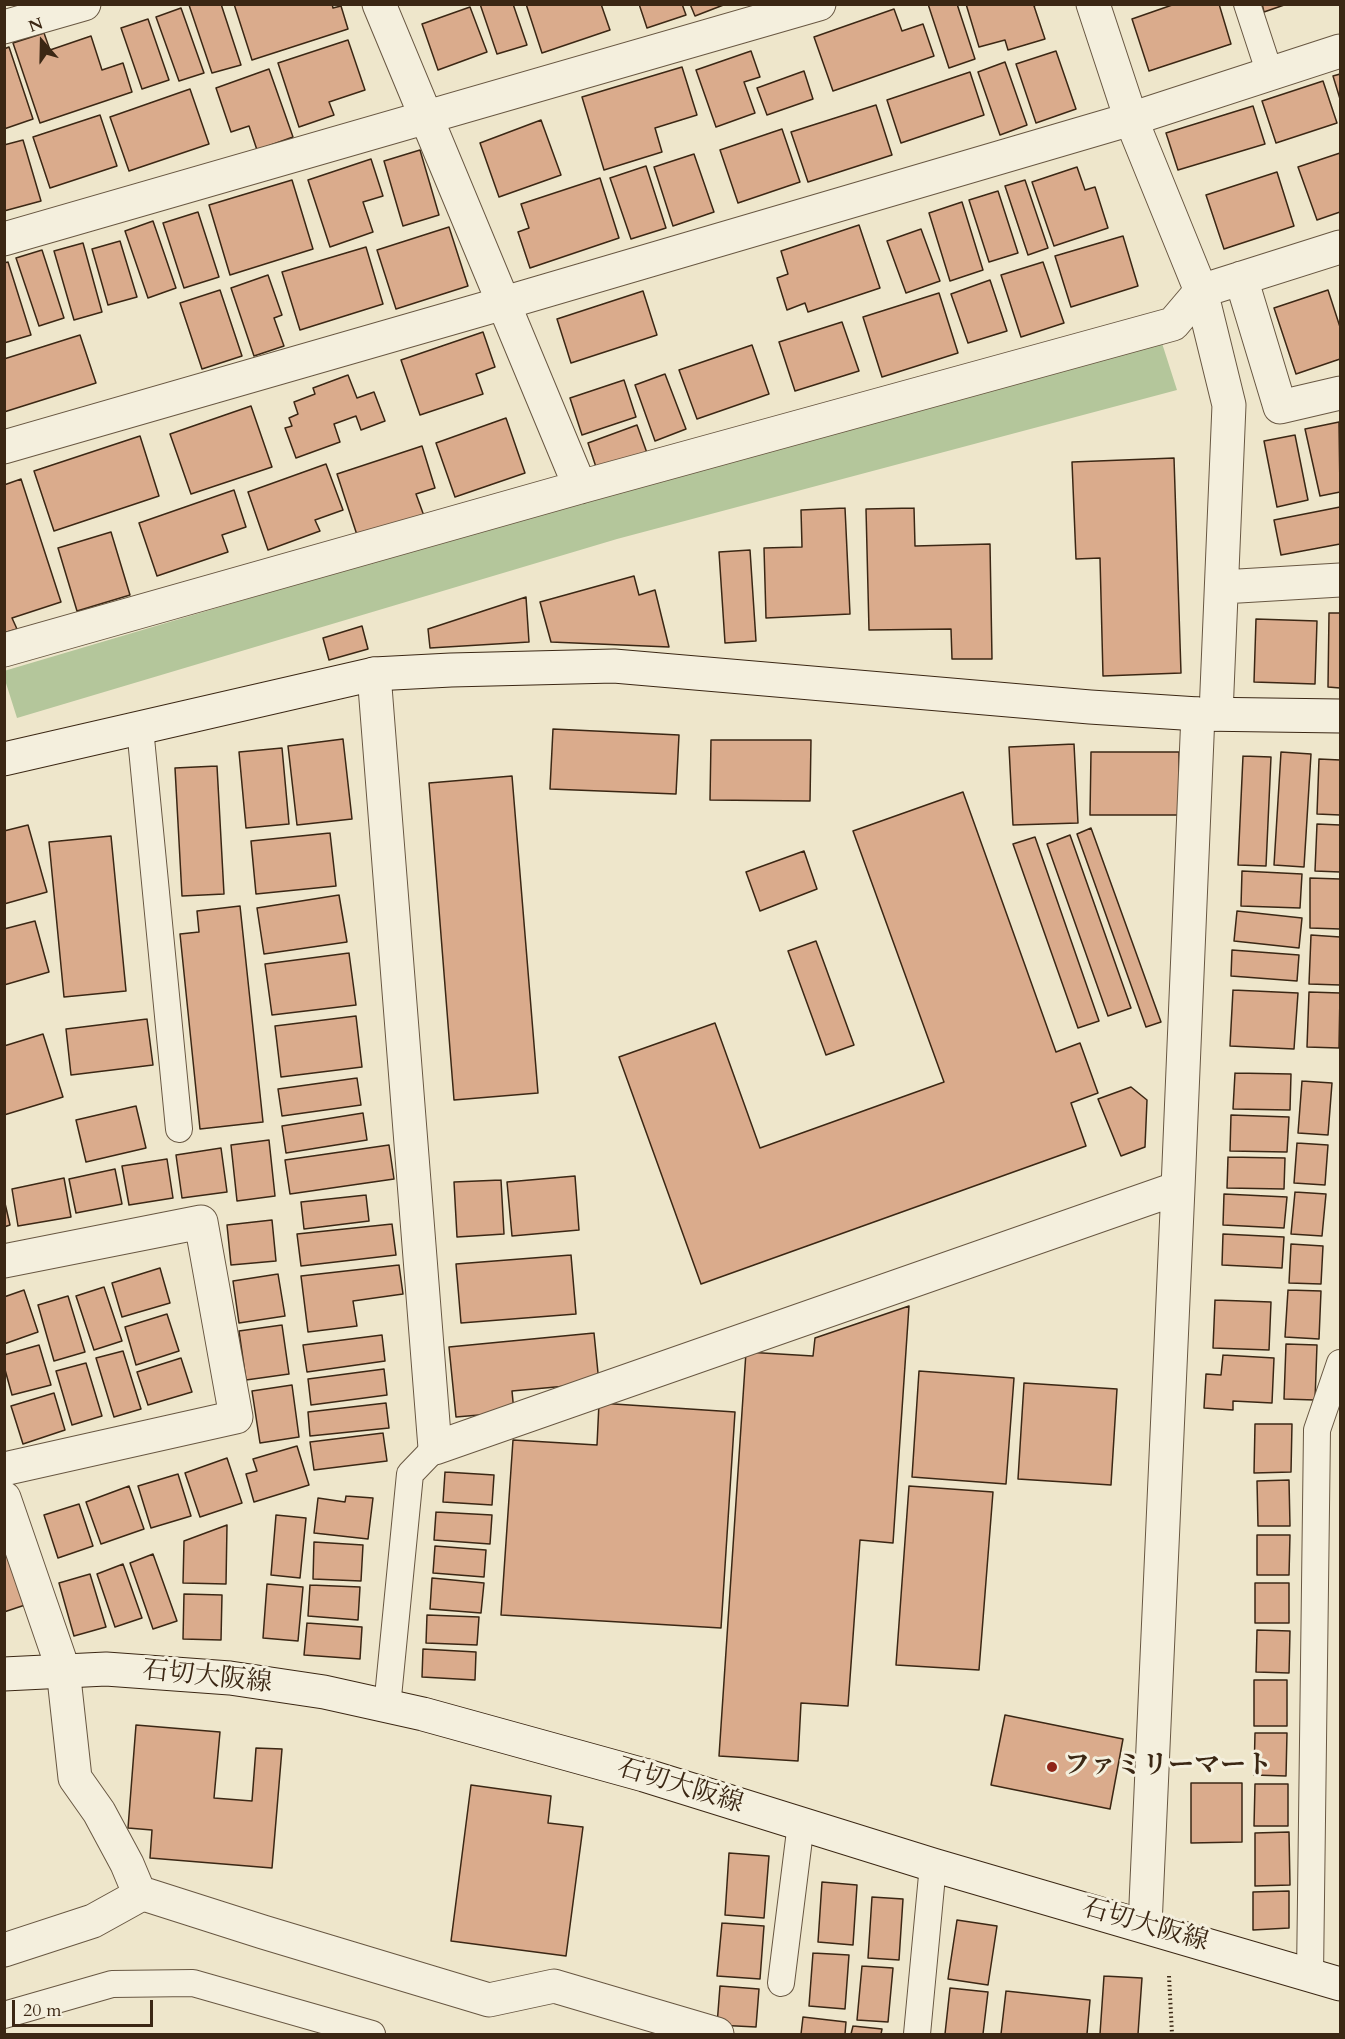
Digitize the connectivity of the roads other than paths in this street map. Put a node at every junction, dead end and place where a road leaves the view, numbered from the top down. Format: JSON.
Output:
{"nodes":[{"id":1,"x":84,"y":4,"type":"edge"},
{"id":2,"x":379,"y":4,"type":"edge"},
{"id":3,"x":819,"y":4,"type":"edge"},
{"id":4,"x":1094,"y":4,"type":"edge"},
{"id":5,"x":1247,"y":4,"type":"edge"},
{"id":6,"x":4,"y":27,"type":"edge"},
{"id":7,"x":1341,"y":51,"type":"edge"},
{"id":8,"x":1270,"y":74,"type":"junction"},
{"id":9,"x":426,"y":118,"type":"junction"},
{"id":10,"x":1131,"y":119,"type":"junction"},
{"id":11,"x":4,"y":239,"type":"edge"},
{"id":12,"x":1341,"y":247,"type":"edge"},
{"id":13,"x":1241,"y":278,"type":"junction"},
{"id":14,"x":1201,"y":291,"type":"junction"},
{"id":15,"x":504,"y":303,"type":"junction"},
{"id":16,"x":1341,"y":393,"type":"edge"},
{"id":17,"x":4,"y":447,"type":"edge"},
{"id":18,"x":580,"y":487,"type":"junction"},
{"id":19,"x":1341,"y":580,"type":"edge"},
{"id":20,"x":1222,"y":587,"type":"junction"},
{"id":21,"x":4,"y":650,"type":"edge"},
{"id":22,"x":374,"y":674,"type":"junction"},
{"id":23,"x":1207,"y":714,"type":"junction"},
{"id":24,"x":1341,"y":716,"type":"edge"},
{"id":25,"x":140,"y":728,"type":"junction"},
{"id":26,"x":4,"y":759,"type":"edge"},
{"id":27,"x":179,"y":1129,"type":"dead end"},
{"id":28,"x":1178,"y":1188,"type":"junction"},
{"id":29,"x":4,"y":1261,"type":"edge"},
{"id":30,"x":1341,"y":1363,"type":"edge"},
{"id":31,"x":435,"y":1448,"type":"junction"},
{"id":32,"x":4,"y":1469,"type":"edge"},
{"id":33,"x":4,"y":1498,"type":"edge"},
{"id":34,"x":63,"y":1669,"type":"junction"},
{"id":35,"x":4,"y":1674,"type":"edge"},
{"id":36,"x":387,"y":1707,"type":"junction"},
{"id":37,"x":801,"y":1823,"type":"junction"},
{"id":38,"x":933,"y":1865,"type":"junction"},
{"id":39,"x":140,"y":1895,"type":"junction"},
{"id":40,"x":1156,"y":1929,"type":"junction"},
{"id":41,"x":4,"y":1950,"type":"edge"},
{"id":42,"x":1325,"y":1979,"type":"edge"},
{"id":43,"x":781,"y":1983,"type":"dead end"},
{"id":44,"x":4,"y":2016,"type":"edge"},
{"id":45,"x":372,"y":2034,"type":"edge"},
{"id":46,"x":717,"y":2034,"type":"edge"},
{"id":47,"x":917,"y":2034,"type":"edge"}],
"edges":[{"from":1,"to":6,"type":"street"},
{"from":2,"to":9,"type":"street"},
{"from":3,"to":9,"type":"street"},
{"from":4,"to":10,"type":"street"},
{"from":5,"to":8,"type":"lane"},
{"from":7,"to":8,"type":"street"},
{"from":8,"to":10,"type":"street"},
{"from":9,"to":11,"type":"street"},
{"from":9,"to":15,"type":"street"},
{"from":10,"to":14,"type":"street"},
{"from":10,"to":15,"type":"street"},
{"from":12,"to":13,"type":"street"},
{"from":13,"to":14,"type":"street"},
{"from":13,"to":16,"type":"street"},
{"from":14,"to":18,"type":"street"},
{"from":14,"to":20,"type":"street"},
{"from":15,"to":17,"type":"street"},
{"from":15,"to":18,"type":"street"},
{"from":18,"to":21,"type":"street"},
{"from":19,"to":20,"type":"street"},
{"from":20,"to":23,"type":"street"},
{"from":22,"to":23,"type":"street"},
{"from":22,"to":25,"type":"street"},
{"from":22,"to":31,"type":"street"},
{"from":23,"to":24,"type":"street"},
{"from":23,"to":28,"type":"street"},
{"from":25,"to":26,"type":"street"},
{"from":25,"to":27,"type":"lane"},
{"from":28,"to":31,"type":"street"},
{"from":28,"to":40,"type":"street"},
{"from":29,"to":32,"type":"street"},
{"from":30,"to":42,"type":"lane"},
{"from":31,"to":36,"type":"lane"},
{"from":33,"to":34,"type":"street"},
{"from":34,"to":35,"type":"street","name":"石切大阪線"},
{"from":34,"to":36,"type":"street","name":"石切大阪線"},
{"from":34,"to":39,"type":"street"},
{"from":36,"to":37,"type":"street","name":"石切大阪線"},
{"from":37,"to":38,"type":"street","name":"石切大阪線"},
{"from":37,"to":43,"type":"lane"},
{"from":38,"to":40,"type":"street","name":"石切大阪線"},
{"from":38,"to":47,"type":"lane"},
{"from":39,"to":41,"type":"street"},
{"from":39,"to":46,"type":"street"},
{"from":40,"to":42,"type":"street","name":"石切大阪線"},
{"from":44,"to":45,"type":"lane"}]}
